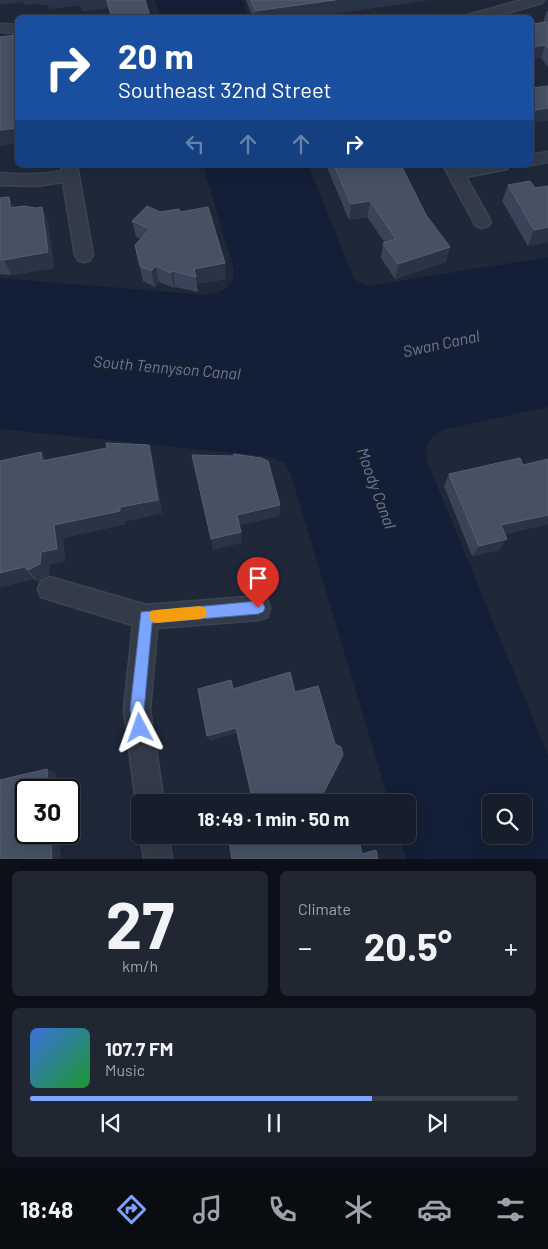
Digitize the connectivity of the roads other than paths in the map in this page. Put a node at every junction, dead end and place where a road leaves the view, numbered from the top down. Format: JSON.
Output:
{"nodes":[{"id":1,"x":537,"y":0,"type":"edge"},
{"id":2,"x":484,"y":15,"type":"edge"},
{"id":3,"x":0,"y":28,"type":"edge"},
{"id":4,"x":15,"y":29,"type":"edge"},
{"id":5,"x":548,"y":158,"type":"edge"},
{"id":6,"x":534,"y":160,"type":"edge"},
{"id":7,"x":478,"y":167,"type":"edge"},
{"id":8,"x":70,"y":169,"type":"edge"},
{"id":9,"x":453,"y":169,"type":"edge"},
{"id":10,"x":0,"y":180,"type":"edge"},
{"id":11,"x":482,"y":222,"type":"dead end"},
{"id":12,"x":84,"y":255,"type":"dead end"},
{"id":13,"x":50,"y":590,"type":"dead end"},
{"id":14,"x":258,"y":608,"type":"dead end"},
{"id":15,"x":146,"y":617,"type":"junction"},
{"id":16,"x":149,"y":794,"type":"edge"},
{"id":17,"x":156,"y":844,"type":"edge"},
{"id":18,"x":158,"y":859,"type":"edge"}],
"edges":[{"from":1,"to":2,"type":"street"},
{"from":3,"to":4,"type":"street"},
{"from":5,"to":6,"type":"street"},
{"from":7,"to":9,"type":"street"},
{"from":8,"to":10,"type":"street"},
{"from":8,"to":12,"type":"street"},
{"from":9,"to":11,"type":"street"},
{"from":13,"to":15,"type":"street"},
{"from":14,"to":15,"type":"street"},
{"from":15,"to":16,"type":"street"},
{"from":17,"to":18,"type":"street"}]}
